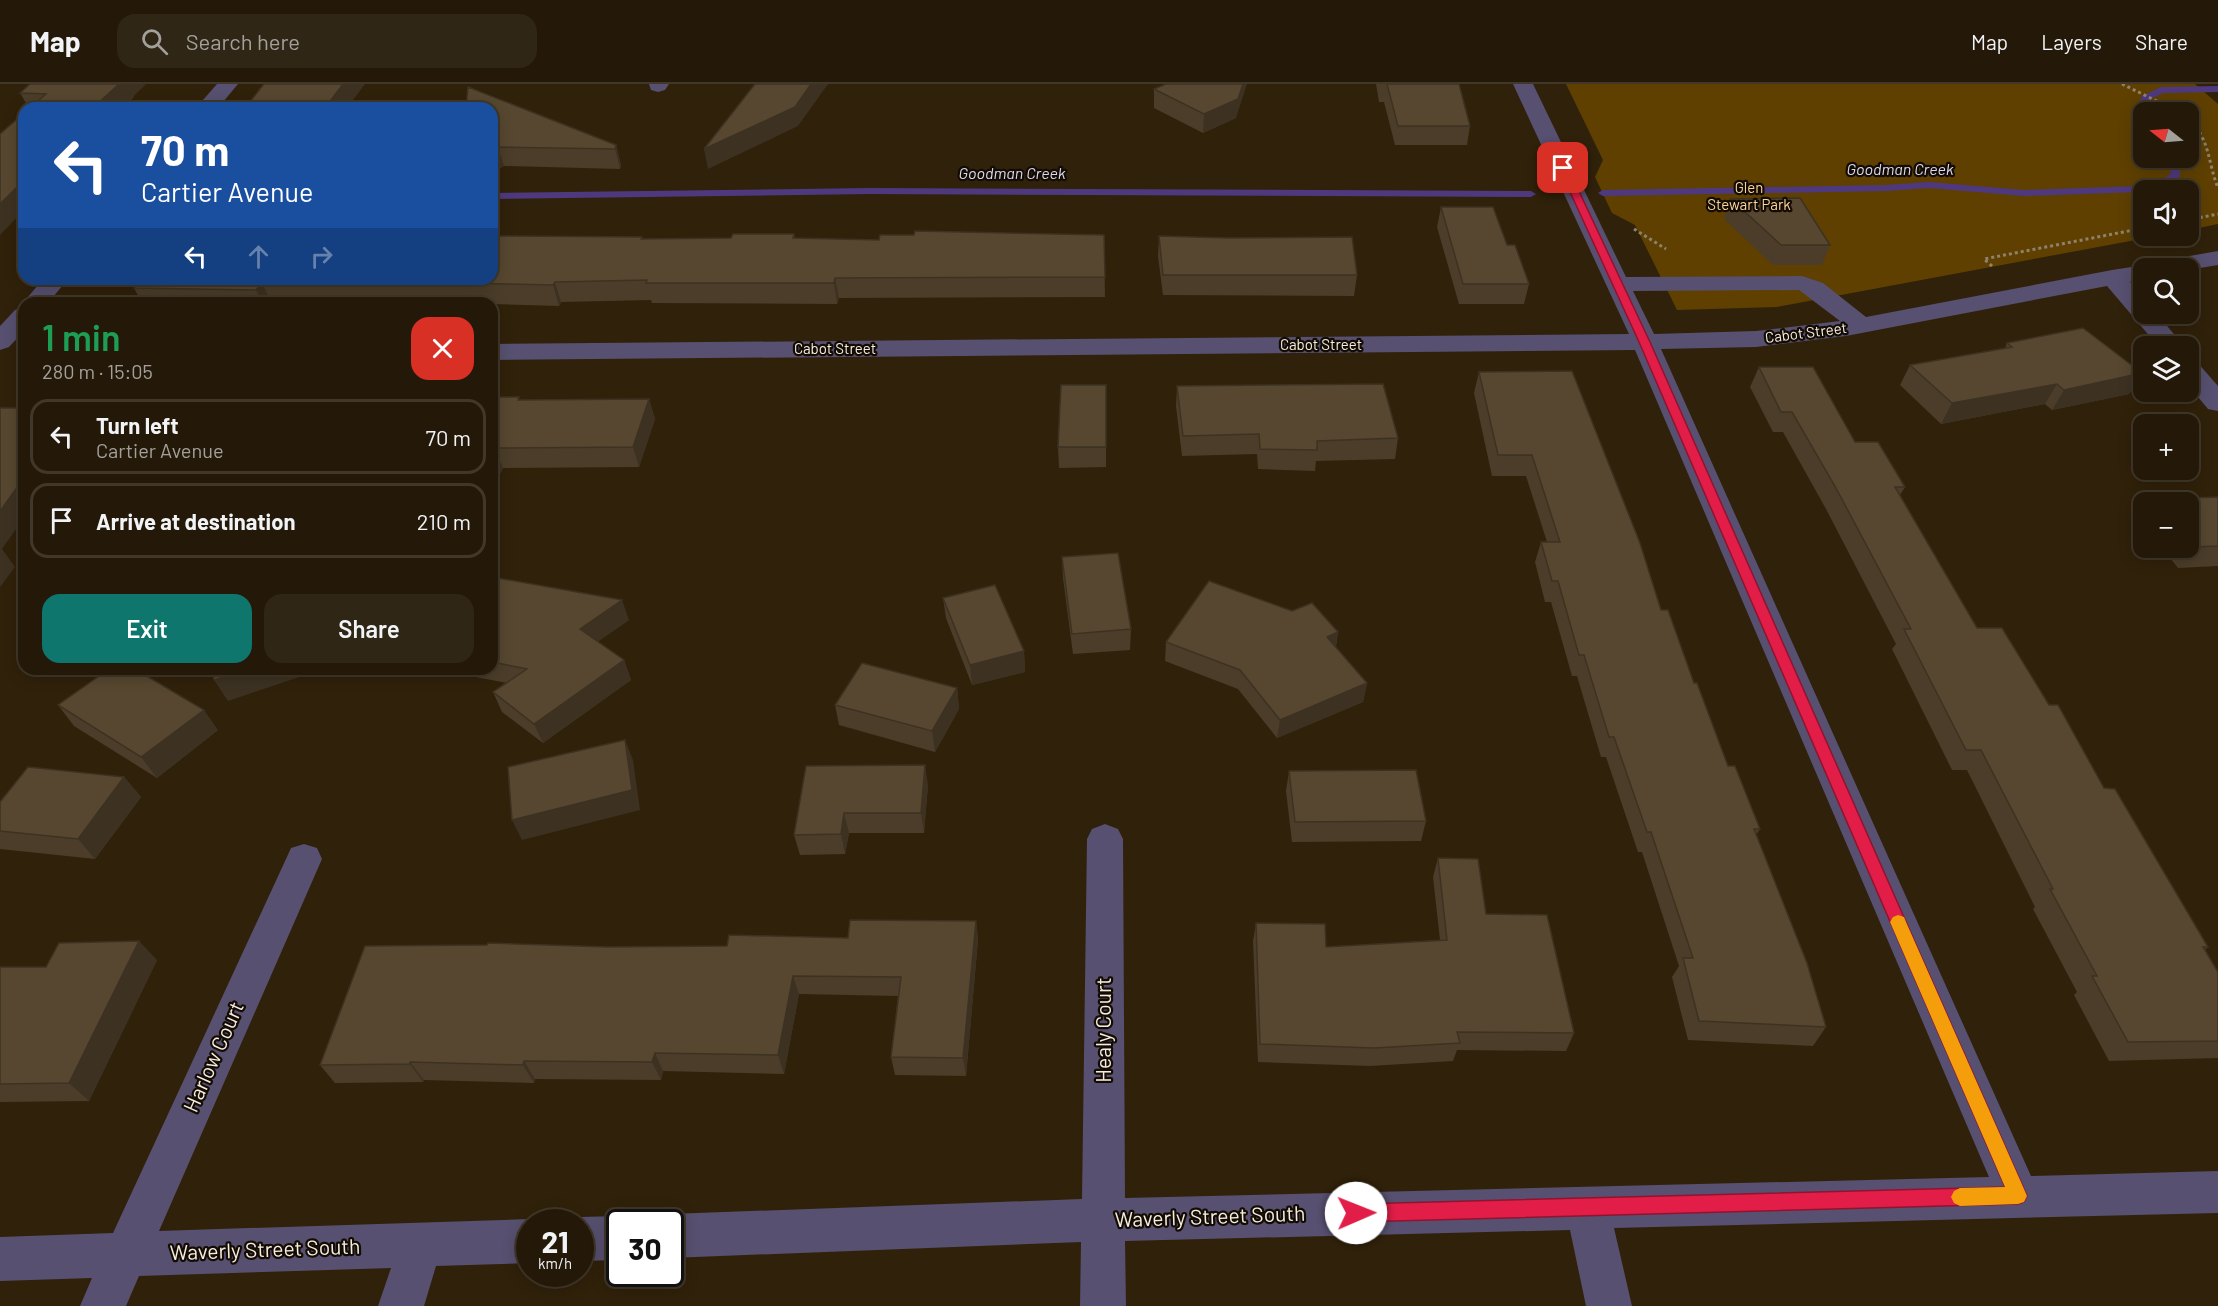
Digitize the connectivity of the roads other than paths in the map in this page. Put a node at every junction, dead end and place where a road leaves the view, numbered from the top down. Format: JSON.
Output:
{"nodes":[{"id":1,"x":228,"y":84,"type":"edge"},
{"id":2,"x":1523,"y":84,"type":"edge"},
{"id":3,"x":212,"y":102,"type":"edge"},
{"id":4,"x":2218,"y":258,"type":"edge"},
{"id":5,"x":2199,"y":261,"type":"edge"},
{"id":6,"x":2133,"y":274,"type":"edge"},
{"id":7,"x":2112,"y":277,"type":"junction"},
{"id":8,"x":1617,"y":284,"type":"junction"},
{"id":9,"x":51,"y":285,"type":"edge"},
{"id":10,"x":40,"y":297,"type":"edge"},
{"id":11,"x":18,"y":322,"type":"edge"},
{"id":12,"x":1861,"y":325,"type":"junction"},
{"id":13,"x":2162,"y":336,"type":"edge"},
{"id":14,"x":0,"y":342,"type":"edge"},
{"id":15,"x":1645,"y":342,"type":"junction"},
{"id":16,"x":498,"y":352,"type":"edge"},
{"id":17,"x":0,"y":356,"type":"edge"},
{"id":18,"x":18,"y":356,"type":"edge"},
{"id":19,"x":2199,"y":381,"type":"edge"},
{"id":20,"x":2218,"y":403,"type":"edge"},
{"id":21,"x":1105,"y":839,"type":"dead end"},
{"id":22,"x":304,"y":859,"type":"dead end"},
{"id":23,"x":2218,"y":1192,"type":"edge"},
{"id":24,"x":2018,"y":1196,"type":"junction"},
{"id":25,"x":1587,"y":1207,"type":"junction"},
{"id":26,"x":1103,"y":1220,"type":"junction"},
{"id":27,"x":684,"y":1235,"type":"edge"},
{"id":28,"x":516,"y":1242,"type":"edge"},
{"id":29,"x":421,"y":1245,"type":"junction"},
{"id":30,"x":125,"y":1255,"type":"junction"},
{"id":31,"x":0,"y":1258,"type":"edge"},
{"id":32,"x":103,"y":1306,"type":"edge"},
{"id":33,"x":401,"y":1306,"type":"edge"},
{"id":34,"x":1103,"y":1306,"type":"edge"},
{"id":35,"x":1609,"y":1306,"type":"edge"}],
"edges":[{"from":1,"to":3,"type":"street"},
{"from":2,"to":8,"type":"street"},
{"from":4,"to":5,"type":"street"},
{"from":6,"to":7,"type":"street","name":"Cabot Street"},
{"from":7,"to":12,"type":"street","name":"Cabot Street"},
{"from":7,"to":13,"type":"street"},
{"from":8,"to":12,"type":"street"},
{"from":8,"to":15,"type":"street"},
{"from":9,"to":10,"type":"street"},
{"from":11,"to":14,"type":"street"},
{"from":12,"to":15,"type":"street","name":"Cabot Street"},
{"from":15,"to":16,"type":"street","name":"Cabot Street"},
{"from":15,"to":24,"type":"street"},
{"from":17,"to":18,"type":"street"},
{"from":19,"to":20,"type":"street"},
{"from":21,"to":26,"type":"street","name":"Healy Court"},
{"from":22,"to":30,"type":"street","name":"Harlow Court"},
{"from":23,"to":24,"type":"street","name":"Waverly Street South"},
{"from":24,"to":25,"type":"street","name":"Waverly Street South"},
{"from":25,"to":26,"type":"street","name":"Waverly Street South"},
{"from":25,"to":35,"type":"street"},
{"from":26,"to":27,"type":"street","name":"Waverly Street South"},
{"from":26,"to":34,"type":"street","name":"Healy Court"},
{"from":28,"to":29,"type":"street","name":"Waverly Street South"},
{"from":29,"to":30,"type":"street","name":"Waverly Street South"},
{"from":29,"to":33,"type":"street"},
{"from":30,"to":31,"type":"street","name":"Waverly Street South"},
{"from":30,"to":32,"type":"street","name":"Harlow Court"}]}
